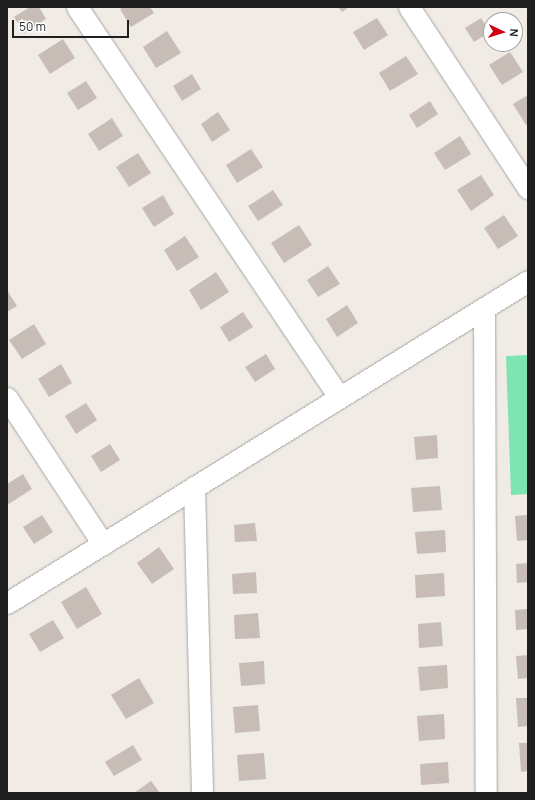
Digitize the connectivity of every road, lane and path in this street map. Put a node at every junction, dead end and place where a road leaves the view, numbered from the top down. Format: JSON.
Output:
{"nodes":[{"id":1,"x":76,"y":7,"type":"edge"},
{"id":2,"x":409,"y":7,"type":"edge"},
{"id":3,"x":528,"y":188,"type":"edge"},
{"id":4,"x":528,"y":281,"type":"edge"},
{"id":5,"x":484,"y":308,"type":"junction"},
{"id":6,"x":339,"y":397,"type":"junction"},
{"id":7,"x":7,"y":398,"type":"edge"},
{"id":8,"x":194,"y":487,"type":"junction"},
{"id":9,"x":103,"y":544,"type":"junction"},
{"id":10,"x":7,"y":603,"type":"edge"},
{"id":11,"x":202,"y":793,"type":"edge"},
{"id":12,"x":486,"y":793,"type":"edge"}],
"edges":[{"from":1,"to":6,"type":"street"},
{"from":2,"to":3,"type":"street"},
{"from":4,"to":5,"type":"street"},
{"from":5,"to":6,"type":"street"},
{"from":5,"to":12,"type":"street"},
{"from":6,"to":8,"type":"street"},
{"from":7,"to":9,"type":"street"},
{"from":8,"to":9,"type":"street"},
{"from":8,"to":11,"type":"street"},
{"from":9,"to":10,"type":"street"}]}
